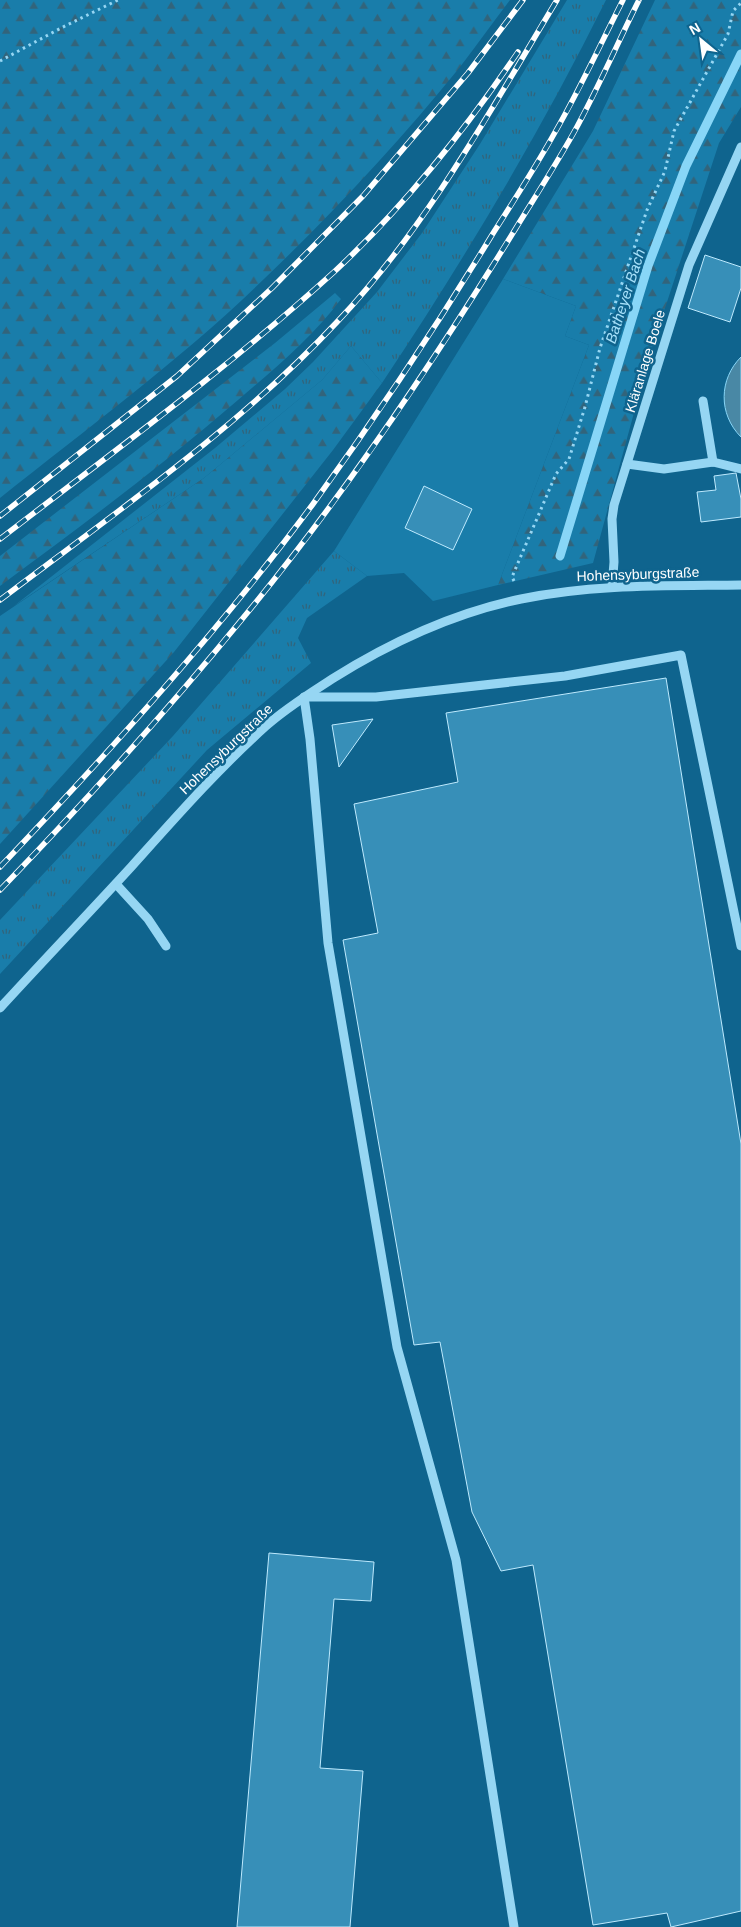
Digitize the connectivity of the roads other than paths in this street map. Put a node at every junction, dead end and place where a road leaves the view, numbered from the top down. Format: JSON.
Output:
{"nodes":[{"id":1,"x":740,"y":149,"type":"edge"},
{"id":2,"x":703,"y":401,"type":"dead end"},
{"id":3,"x":713,"y":462,"type":"junction"},
{"id":4,"x":627,"y":464,"type":"junction"},
{"id":5,"x":741,"y":469,"type":"edge"},
{"id":6,"x":741,"y":585,"type":"edge"},
{"id":7,"x":612,"y":587,"type":"junction"},
{"id":8,"x":304,"y":697,"type":"junction"},
{"id":9,"x":116,"y":884,"type":"junction"},
{"id":10,"x":166,"y":946,"type":"dead end"},
{"id":11,"x":741,"y":946,"type":"edge"},
{"id":12,"x":0,"y":1008,"type":"edge"},
{"id":13,"x":514,"y":1927,"type":"edge"}],
"edges":[{"from":1,"to":4,"type":"street","name":"Kläranlage Boele"},
{"from":2,"to":3,"type":"street"},
{"from":3,"to":4,"type":"street"},
{"from":3,"to":5,"type":"street"},
{"from":4,"to":7,"type":"street","name":"Kläranlage Boele"},
{"from":6,"to":7,"type":"street","name":"Hohensyburgstraße"},
{"from":7,"to":8,"type":"street","name":"Hohensyburgstraße"},
{"from":8,"to":9,"type":"street","name":"Hohensyburgstraße"},
{"from":8,"to":11,"type":"street"},
{"from":8,"to":13,"type":"street"},
{"from":9,"to":10,"type":"street"},
{"from":9,"to":12,"type":"street","name":"Hohensyburgstraße"}]}
